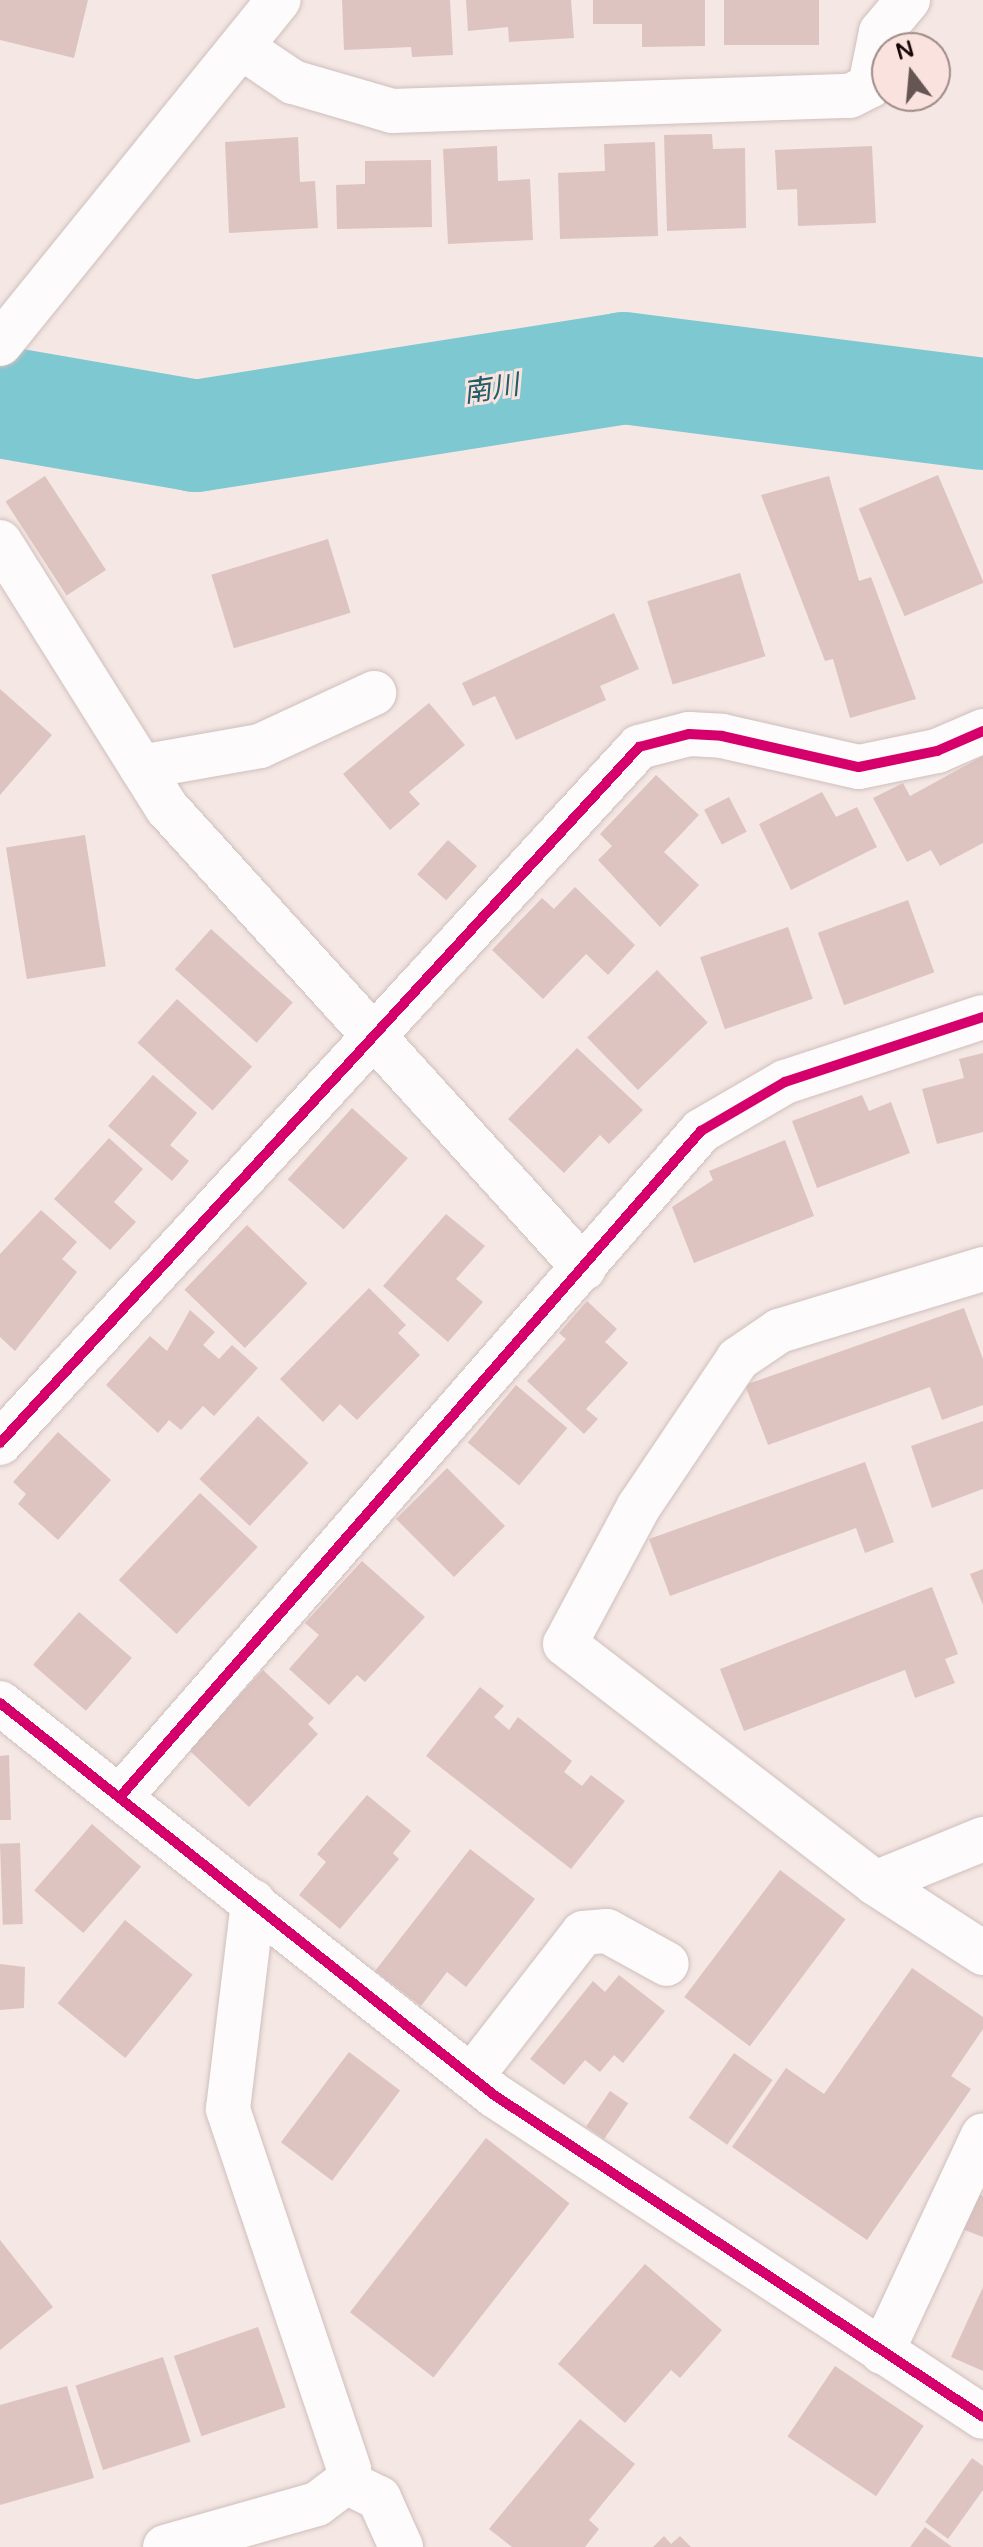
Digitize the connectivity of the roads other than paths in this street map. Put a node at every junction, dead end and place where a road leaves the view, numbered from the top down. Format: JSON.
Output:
{"nodes":[{"id":1,"x":279,"y":0,"type":"edge"},
{"id":2,"x":908,"y":0,"type":"edge"},
{"id":3,"x":241,"y":47,"type":"junction"},
{"id":4,"x":0,"y":344,"type":"edge"},
{"id":5,"x":0,"y":542,"type":"edge"},
{"id":6,"x":374,"y":693,"type":"dead end"},
{"id":7,"x":983,"y":731,"type":"edge"},
{"id":8,"x":141,"y":767,"type":"junction"},
{"id":9,"x":983,"y":1017,"type":"edge"},
{"id":10,"x":370,"y":1032,"type":"junction"},
{"id":11,"x":584,"y":1268,"type":"junction"},
{"id":12,"x":983,"y":1269,"type":"edge"},
{"id":13,"x":0,"y":1443,"type":"edge"},
{"id":14,"x":0,"y":1703,"type":"edge"},
{"id":15,"x":120,"y":1797,"type":"junction"},
{"id":16,"x":983,"y":1839,"type":"edge"},
{"id":17,"x":875,"y":1883,"type":"junction"},
{"id":18,"x":253,"y":1902,"type":"junction"},
{"id":19,"x":983,"y":1953,"type":"edge"},
{"id":20,"x":667,"y":1964,"type":"dead end"},
{"id":21,"x":471,"y":2077,"type":"junction"},
{"id":22,"x":983,"y":2135,"type":"edge"},
{"id":23,"x":882,"y":2352,"type":"junction"},
{"id":24,"x":983,"y":2417,"type":"edge"},
{"id":25,"x":346,"y":2482,"type":"junction"},
{"id":26,"x":165,"y":2547,"type":"edge"},
{"id":27,"x":401,"y":2547,"type":"edge"}],
"edges":[{"from":1,"to":3,"type":"street"},
{"from":2,"to":3,"type":"street"},
{"from":3,"to":4,"type":"street"},
{"from":5,"to":8,"type":"street"},
{"from":6,"to":8,"type":"street"},
{"from":7,"to":10,"type":"street"},
{"from":8,"to":10,"type":"street"},
{"from":9,"to":11,"type":"street"},
{"from":10,"to":11,"type":"street"},
{"from":10,"to":13,"type":"street"},
{"from":11,"to":15,"type":"street"},
{"from":12,"to":17,"type":"street"},
{"from":14,"to":15,"type":"street"},
{"from":15,"to":18,"type":"street"},
{"from":16,"to":17,"type":"street"},
{"from":17,"to":19,"type":"street"},
{"from":18,"to":21,"type":"street"},
{"from":18,"to":25,"type":"street"},
{"from":20,"to":21,"type":"street"},
{"from":21,"to":23,"type":"street"},
{"from":22,"to":23,"type":"street"},
{"from":23,"to":24,"type":"street"},
{"from":25,"to":26,"type":"street"},
{"from":25,"to":27,"type":"street"}]}
